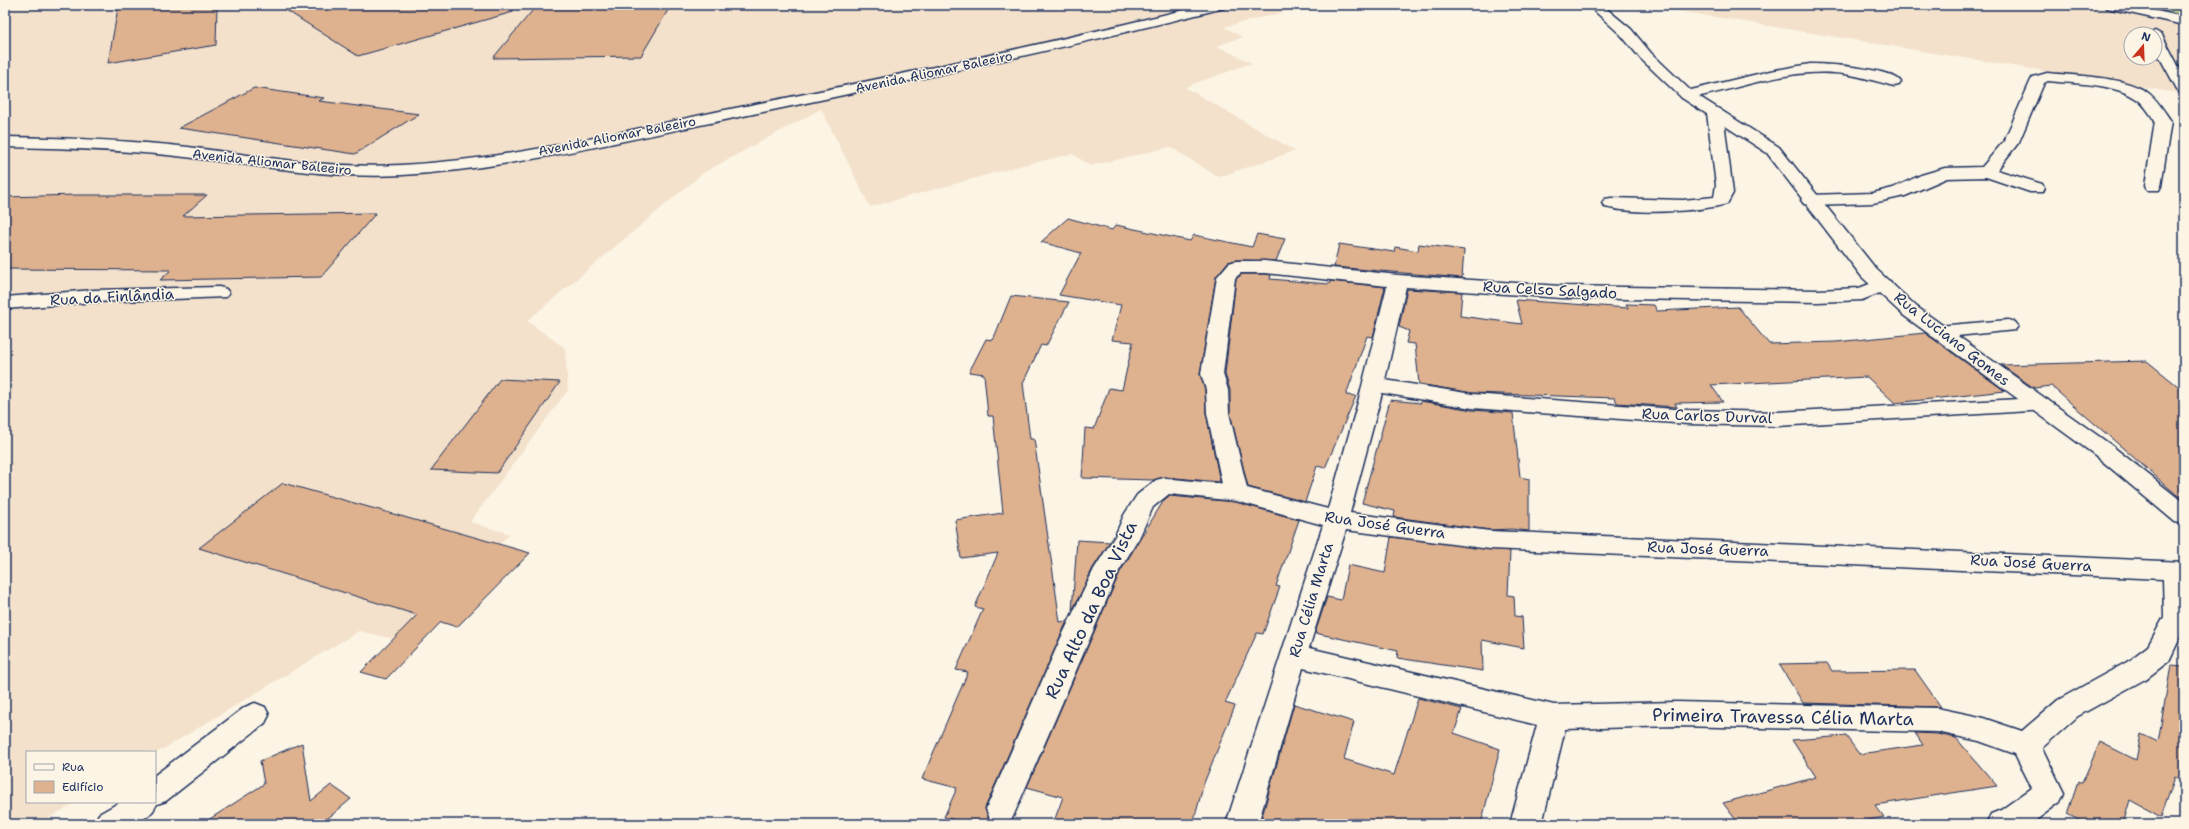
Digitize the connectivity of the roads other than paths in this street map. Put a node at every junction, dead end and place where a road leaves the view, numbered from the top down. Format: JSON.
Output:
{"nodes":[{"id":1,"x":1219,"y":5,"type":"edge"},
{"id":2,"x":1594,"y":5,"type":"edge"},
{"id":3,"x":2112,"y":5,"type":"edge"},
{"id":4,"x":2135,"y":8,"type":"edge"},
{"id":5,"x":2184,"y":22,"type":"edge"},
{"id":6,"x":2149,"y":26,"type":"edge"},
{"id":7,"x":2163,"y":51,"type":"edge"},
{"id":8,"x":1894,"y":82,"type":"dead end"},
{"id":9,"x":2184,"y":89,"type":"edge"},
{"id":10,"x":1687,"y":95,"type":"junction"},
{"id":11,"x":1715,"y":113,"type":"junction"},
{"id":12,"x":5,"y":142,"type":"edge"},
{"id":13,"x":1987,"y":172,"type":"junction"},
{"id":14,"x":2154,"y":186,"type":"dead end"},
{"id":15,"x":2036,"y":188,"type":"dead end"},
{"id":16,"x":1810,"y":200,"type":"junction"},
{"id":17,"x":1611,"y":203,"type":"dead end"},
{"id":18,"x":1398,"y":282,"type":"junction"},
{"id":19,"x":1884,"y":284,"type":"junction"},
{"id":20,"x":219,"y":293,"type":"dead end"},
{"id":21,"x":5,"y":303,"type":"edge"},
{"id":22,"x":2008,"y":326,"type":"dead end"},
{"id":23,"x":1938,"y":332,"type":"junction"},
{"id":24,"x":1375,"y":385,"type":"junction"},
{"id":25,"x":2040,"y":405,"type":"junction"},
{"id":26,"x":1236,"y":493,"type":"junction"},
{"id":27,"x":2184,"y":516,"type":"edge"},
{"id":28,"x":1336,"y":520,"type":"junction"},
{"id":29,"x":2180,"y":571,"type":"edge"},
{"id":30,"x":1294,"y":655,"type":"junction"},
{"id":31,"x":255,"y":715,"type":"dead end"},
{"id":32,"x":1554,"y":717,"type":"junction"},
{"id":33,"x":2026,"y":745,"type":"junction"},
{"id":34,"x":156,"y":791,"type":"edge"},
{"id":35,"x":1001,"y":809,"type":"dead end"},
{"id":36,"x":1242,"y":824,"type":"edge"},
{"id":37,"x":1526,"y":824,"type":"edge"},
{"id":38,"x":2002,"y":824,"type":"edge"}],
"edges":[{"from":1,"to":12,"type":"street","name":"Avenida Aliomar Baleeiro"},
{"from":2,"to":10,"type":"street","name":"Rua Luciano Gomes"},
{"from":3,"to":4,"type":"street"},
{"from":4,"to":5,"type":"street"},
{"from":4,"to":6,"type":"street"},
{"from":7,"to":9,"type":"street"},
{"from":8,"to":10,"type":"street"},
{"from":10,"to":11,"type":"street","name":"Rua Luciano Gomes"},
{"from":11,"to":16,"type":"street","name":"Rua Luciano Gomes"},
{"from":11,"to":17,"type":"street"},
{"from":13,"to":14,"type":"street"},
{"from":13,"to":15,"type":"street"},
{"from":13,"to":16,"type":"street"},
{"from":16,"to":19,"type":"street","name":"Rua Luciano Gomes"},
{"from":18,"to":19,"type":"street","name":"Rua Celso Salgado"},
{"from":18,"to":24,"type":"street","name":"Rua Célia Marta"},
{"from":18,"to":26,"type":"street","name":"Rua Celso Salgado"},
{"from":19,"to":23,"type":"street","name":"Rua Luciano Gomes"},
{"from":20,"to":21,"type":"street","name":"Rua da Finlândia"},
{"from":22,"to":23,"type":"street"},
{"from":23,"to":25,"type":"street","name":"Rua Luciano Gomes"},
{"from":24,"to":25,"type":"street","name":"Rua Carlos Durval"},
{"from":24,"to":28,"type":"street","name":"Rua Célia Marta"},
{"from":25,"to":27,"type":"street","name":"Rua Luciano Gomes"},
{"from":26,"to":28,"type":"street","name":"Rua José Guerra"},
{"from":26,"to":35,"type":"street","name":"Rua Alto da Boa Vista"},
{"from":28,"to":29,"type":"street","name":"Rua José Guerra"},
{"from":28,"to":30,"type":"street","name":"Rua Célia Marta"},
{"from":29,"to":33,"type":"street"},
{"from":30,"to":32,"type":"street","name":"Primeira Travessa Célia Marta"},
{"from":30,"to":36,"type":"street","name":"Rua Célia Marta"},
{"from":31,"to":34,"type":"street"},
{"from":32,"to":33,"type":"street","name":"Primeira Travessa Célia Marta"},
{"from":32,"to":37,"type":"street"},
{"from":33,"to":38,"type":"street"}]}
